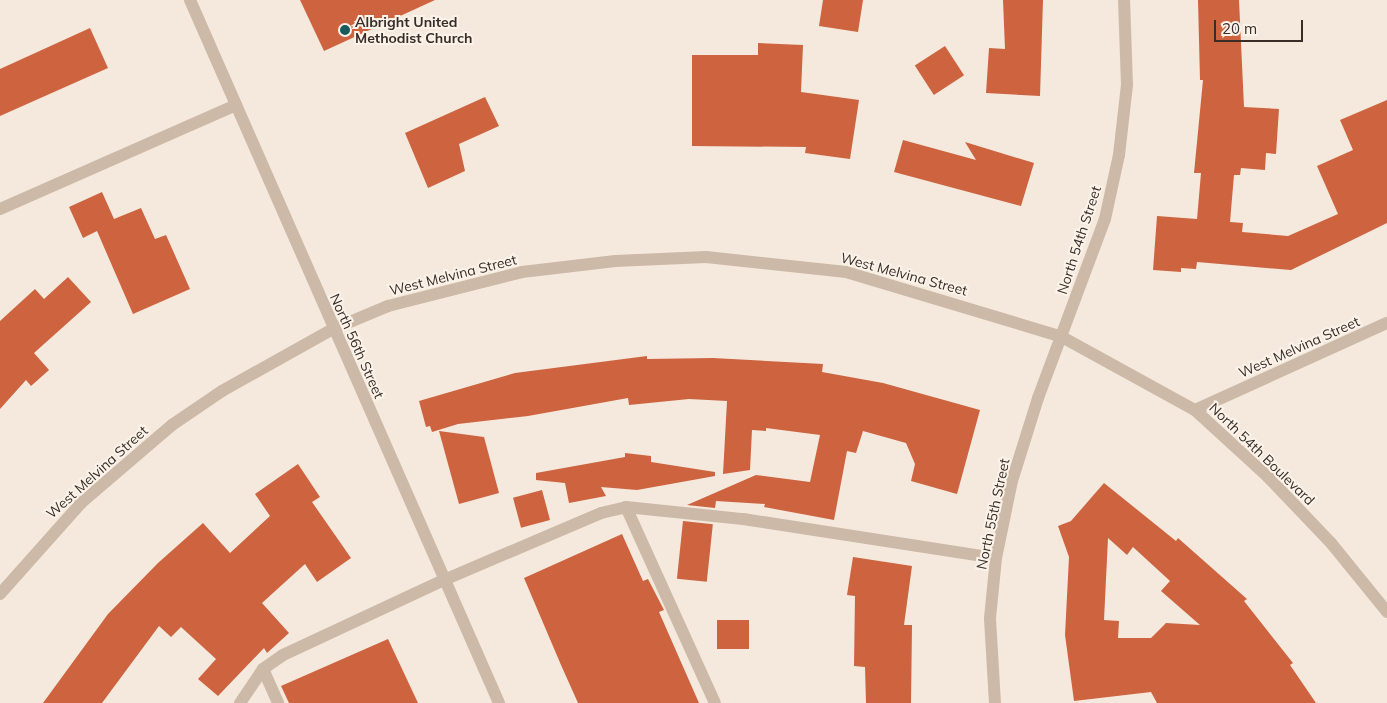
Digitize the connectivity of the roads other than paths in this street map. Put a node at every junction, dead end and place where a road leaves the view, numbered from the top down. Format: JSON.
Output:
{"nodes":[{"id":1,"x":190,"y":0,"type":"edge"},
{"id":2,"x":1124,"y":0,"type":"edge"},
{"id":3,"x":236,"y":105,"type":"junction"},
{"id":4,"x":0,"y":209,"type":"edge"},
{"id":5,"x":1387,"y":324,"type":"edge"},
{"id":6,"x":333,"y":329,"type":"junction"},
{"id":7,"x":1062,"y":337,"type":"junction"},
{"id":8,"x":1195,"y":410,"type":"junction"},
{"id":9,"x":626,"y":507,"type":"junction"},
{"id":10,"x":996,"y":558,"type":"junction"},
{"id":11,"x":444,"y":580,"type":"junction"},
{"id":12,"x":0,"y":594,"type":"edge"},
{"id":13,"x":1387,"y":612,"type":"edge"},
{"id":14,"x":263,"y":669,"type":"junction"},
{"id":15,"x":240,"y":703,"type":"edge"},
{"id":16,"x":278,"y":703,"type":"edge"},
{"id":17,"x":499,"y":703,"type":"edge"},
{"id":18,"x":715,"y":703,"type":"edge"},
{"id":19,"x":995,"y":703,"type":"edge"}],
"edges":[{"from":1,"to":3,"type":"street","name":"North 56th Street"},
{"from":2,"to":7,"type":"street","name":"North 54th Street"},
{"from":3,"to":4,"type":"street"},
{"from":3,"to":6,"type":"street","name":"North 56th Street"},
{"from":5,"to":8,"type":"street","name":"West Melvina Street"},
{"from":6,"to":7,"type":"street","name":"West Melvina Street"},
{"from":6,"to":11,"type":"street","name":"North 56th Street"},
{"from":6,"to":12,"type":"street","name":"West Melvina Street"},
{"from":7,"to":8,"type":"street","name":"North 54th Boulevard"},
{"from":7,"to":10,"type":"street","name":"North 55th Street"},
{"from":8,"to":13,"type":"street","name":"North 54th Boulevard"},
{"from":9,"to":10,"type":"street"},
{"from":9,"to":11,"type":"street"},
{"from":9,"to":18,"type":"street"},
{"from":10,"to":19,"type":"street","name":"North 55th Street"},
{"from":11,"to":14,"type":"street"},
{"from":11,"to":17,"type":"street","name":"North 56th Street"},
{"from":14,"to":15,"type":"street"},
{"from":14,"to":16,"type":"street"}]}
